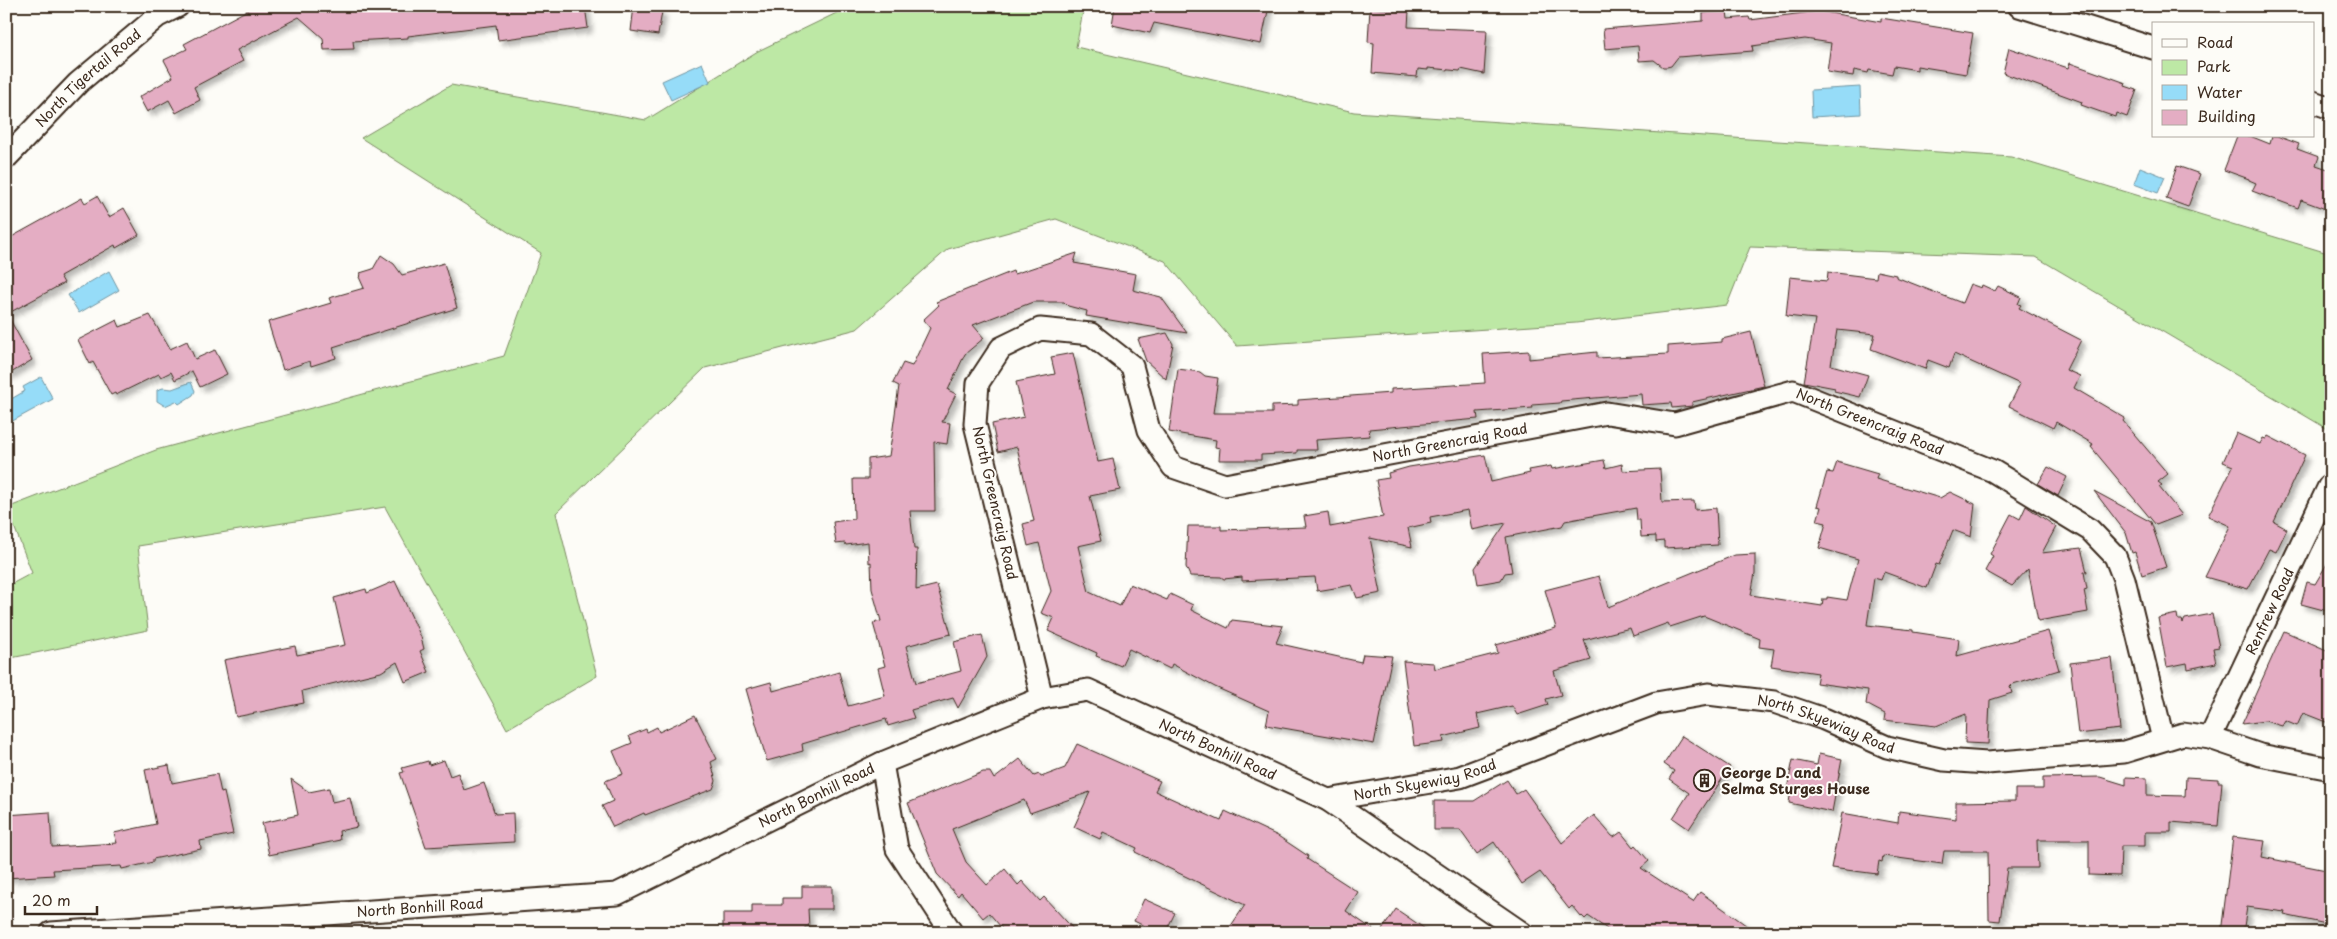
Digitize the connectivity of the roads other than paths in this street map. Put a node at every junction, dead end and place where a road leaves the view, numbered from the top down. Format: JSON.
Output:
{"nodes":[{"id":1,"x":178,"y":6,"type":"edge"},
{"id":2,"x":2019,"y":6,"type":"edge"},
{"id":3,"x":2152,"y":48,"type":"edge"},
{"id":4,"x":2314,"y":102,"type":"edge"},
{"id":5,"x":2331,"y":108,"type":"edge"},
{"id":6,"x":6,"y":158,"type":"edge"},
{"id":7,"x":2329,"y":486,"type":"dead end"},
{"id":8,"x":1042,"y":698,"type":"junction"},
{"id":9,"x":2210,"y":738,"type":"junction"},
{"id":10,"x":2163,"y":739,"type":"junction"},
{"id":11,"x":882,"y":763,"type":"junction"},
{"id":12,"x":2331,"y":769,"type":"edge"},
{"id":13,"x":1328,"y":800,"type":"junction"},
{"id":14,"x":255,"y":926,"type":"edge"},
{"id":15,"x":50,"y":933,"type":"edge"},
{"id":16,"x":952,"y":933,"type":"edge"},
{"id":17,"x":1522,"y":933,"type":"edge"}],
"edges":[{"from":1,"to":6,"type":"street","name":"North Tigertail Road"},
{"from":2,"to":3,"type":"street"},
{"from":4,"to":5,"type":"street"},
{"from":7,"to":9,"type":"street","name":"Renfrew Road"},
{"from":8,"to":10,"type":"street","name":"North Greencraig Road"},
{"from":8,"to":11,"type":"street","name":"North Bonhill Road"},
{"from":8,"to":13,"type":"street","name":"North Bonhill Road"},
{"from":9,"to":10,"type":"street","name":"North Skyewiay Road"},
{"from":9,"to":12,"type":"street","name":"North Skyewiay Road"},
{"from":10,"to":13,"type":"street","name":"North Skyewiay Road"},
{"from":11,"to":14,"type":"street","name":"North Bonhill Road"},
{"from":11,"to":16,"type":"street"},
{"from":13,"to":17,"type":"street","name":"North Bonhill Road"},
{"from":14,"to":15,"type":"street","name":"North Bonhill Road"}]}
